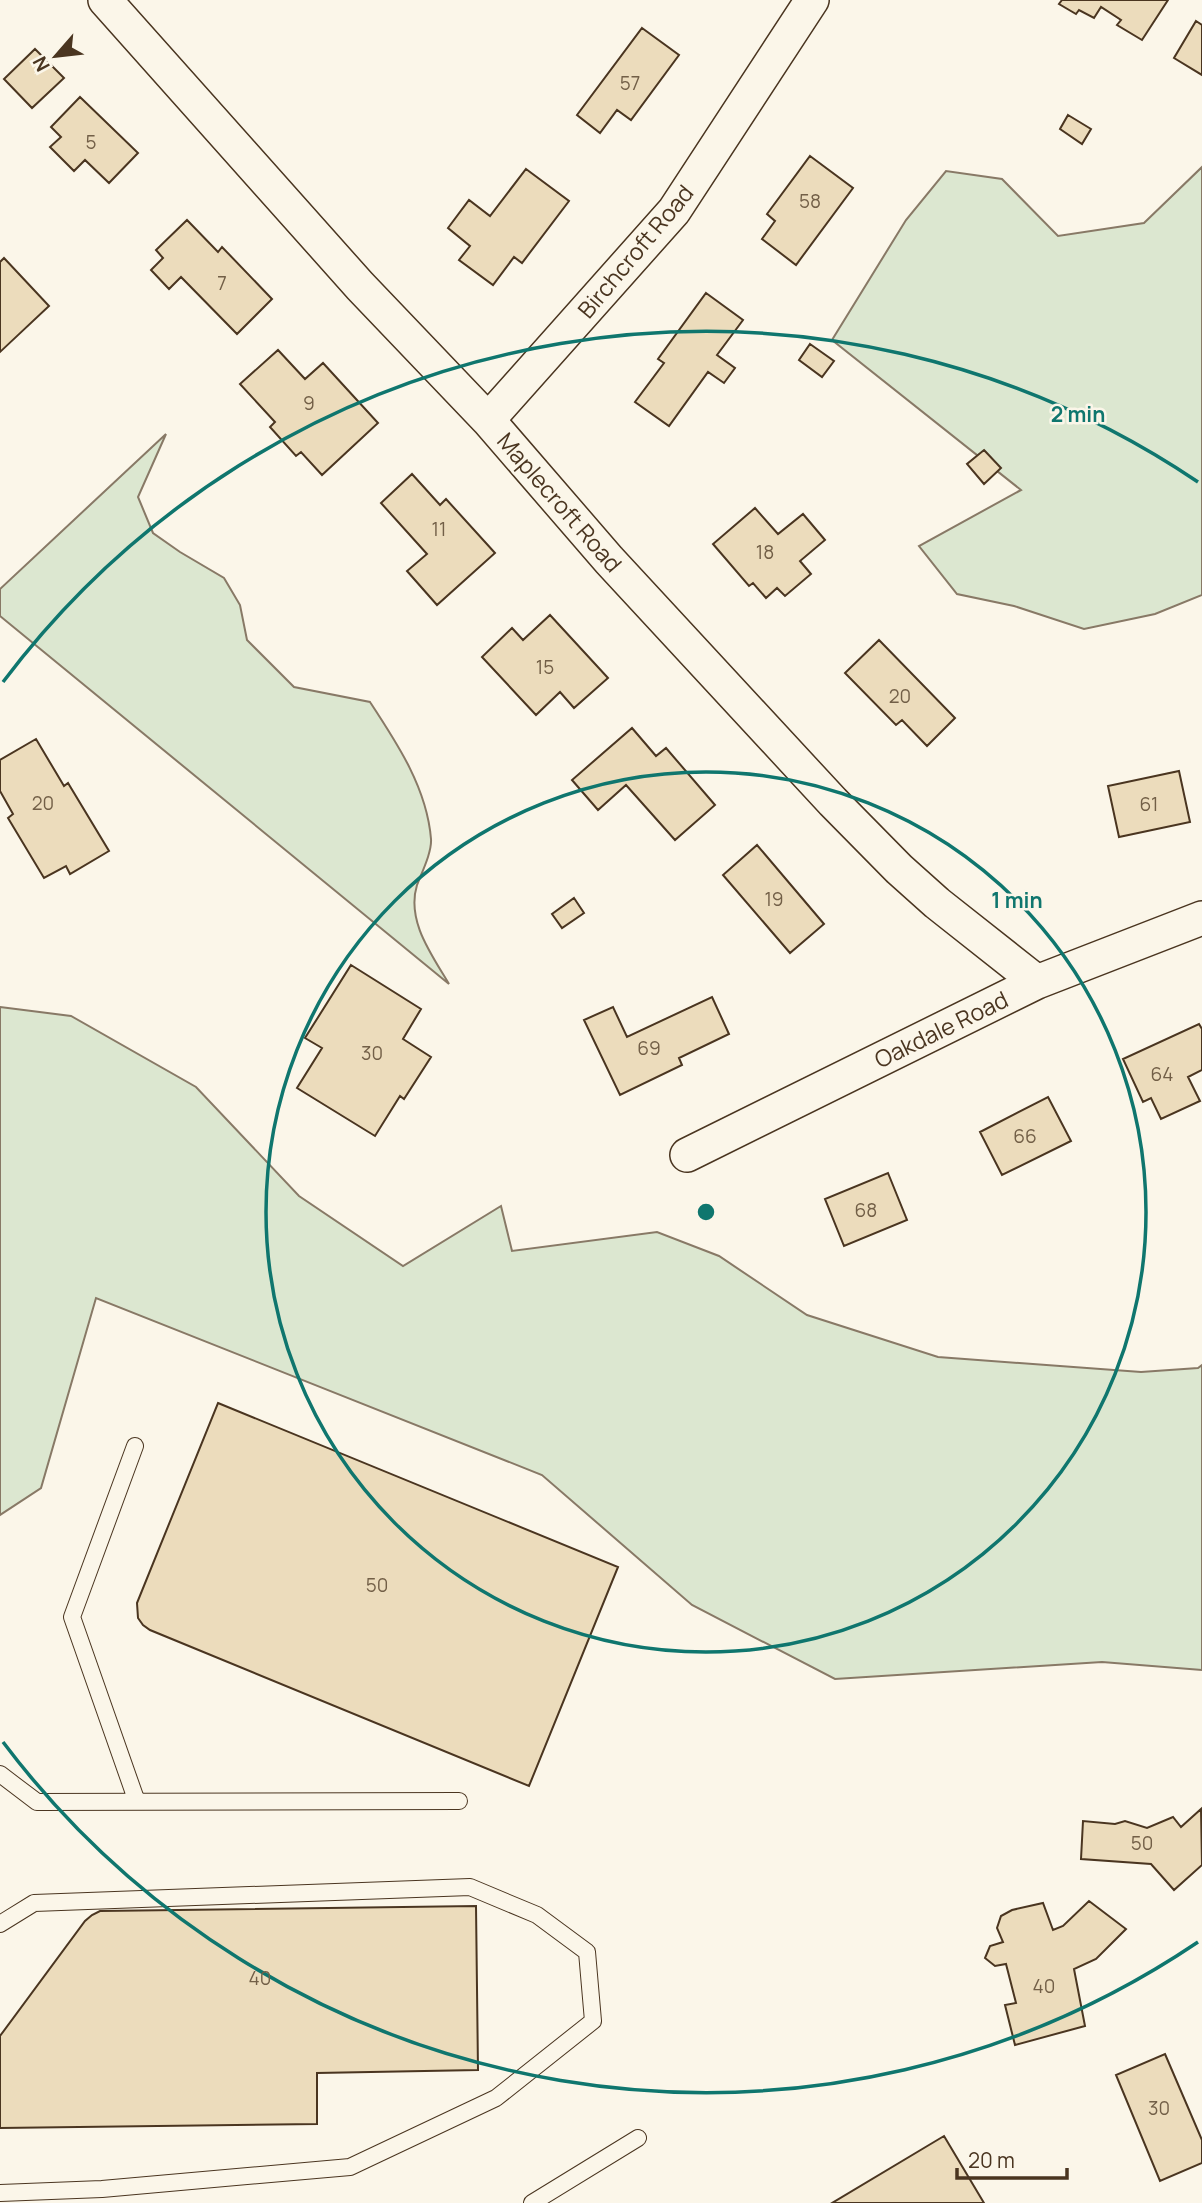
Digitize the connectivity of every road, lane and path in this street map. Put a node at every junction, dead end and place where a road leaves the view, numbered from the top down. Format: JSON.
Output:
{"nodes":[{"id":1,"x":104,"y":0,"type":"edge"},
{"id":2,"x":812,"y":0,"type":"edge"},
{"id":3,"x":488,"y":420,"type":"junction"},
{"id":4,"x":1202,"y":918,"type":"edge"},
{"id":5,"x":1037,"y":982,"type":"junction"},
{"id":6,"x":687,"y":1155,"type":"dead end"},
{"id":7,"x":135,"y":1446,"type":"dead end"},
{"id":8,"x":0,"y":1774,"type":"edge"},
{"id":9,"x":459,"y":1801,"type":"dead end"},
{"id":10,"x":137,"y":1802,"type":"junction"},
{"id":11,"x":0,"y":1924,"type":"edge"},
{"id":12,"x":638,"y":2138,"type":"dead end"},
{"id":13,"x":0,"y":2193,"type":"edge"},
{"id":14,"x":532,"y":2203,"type":"edge"}],
"edges":[{"from":1,"to":3,"type":"street","name":"Maplecroft Road"},
{"from":2,"to":3,"type":"street","name":"Birchcroft Road"},
{"from":3,"to":5,"type":"street","name":"Maplecroft Road"},
{"from":4,"to":5,"type":"street","name":"Oakdale Road"},
{"from":5,"to":6,"type":"street","name":"Oakdale Road"},
{"from":7,"to":10,"type":"lane"},
{"from":8,"to":10,"type":"lane"},
{"from":9,"to":10,"type":"lane"},
{"from":11,"to":13,"type":"lane"},
{"from":12,"to":14,"type":"lane"}]}
